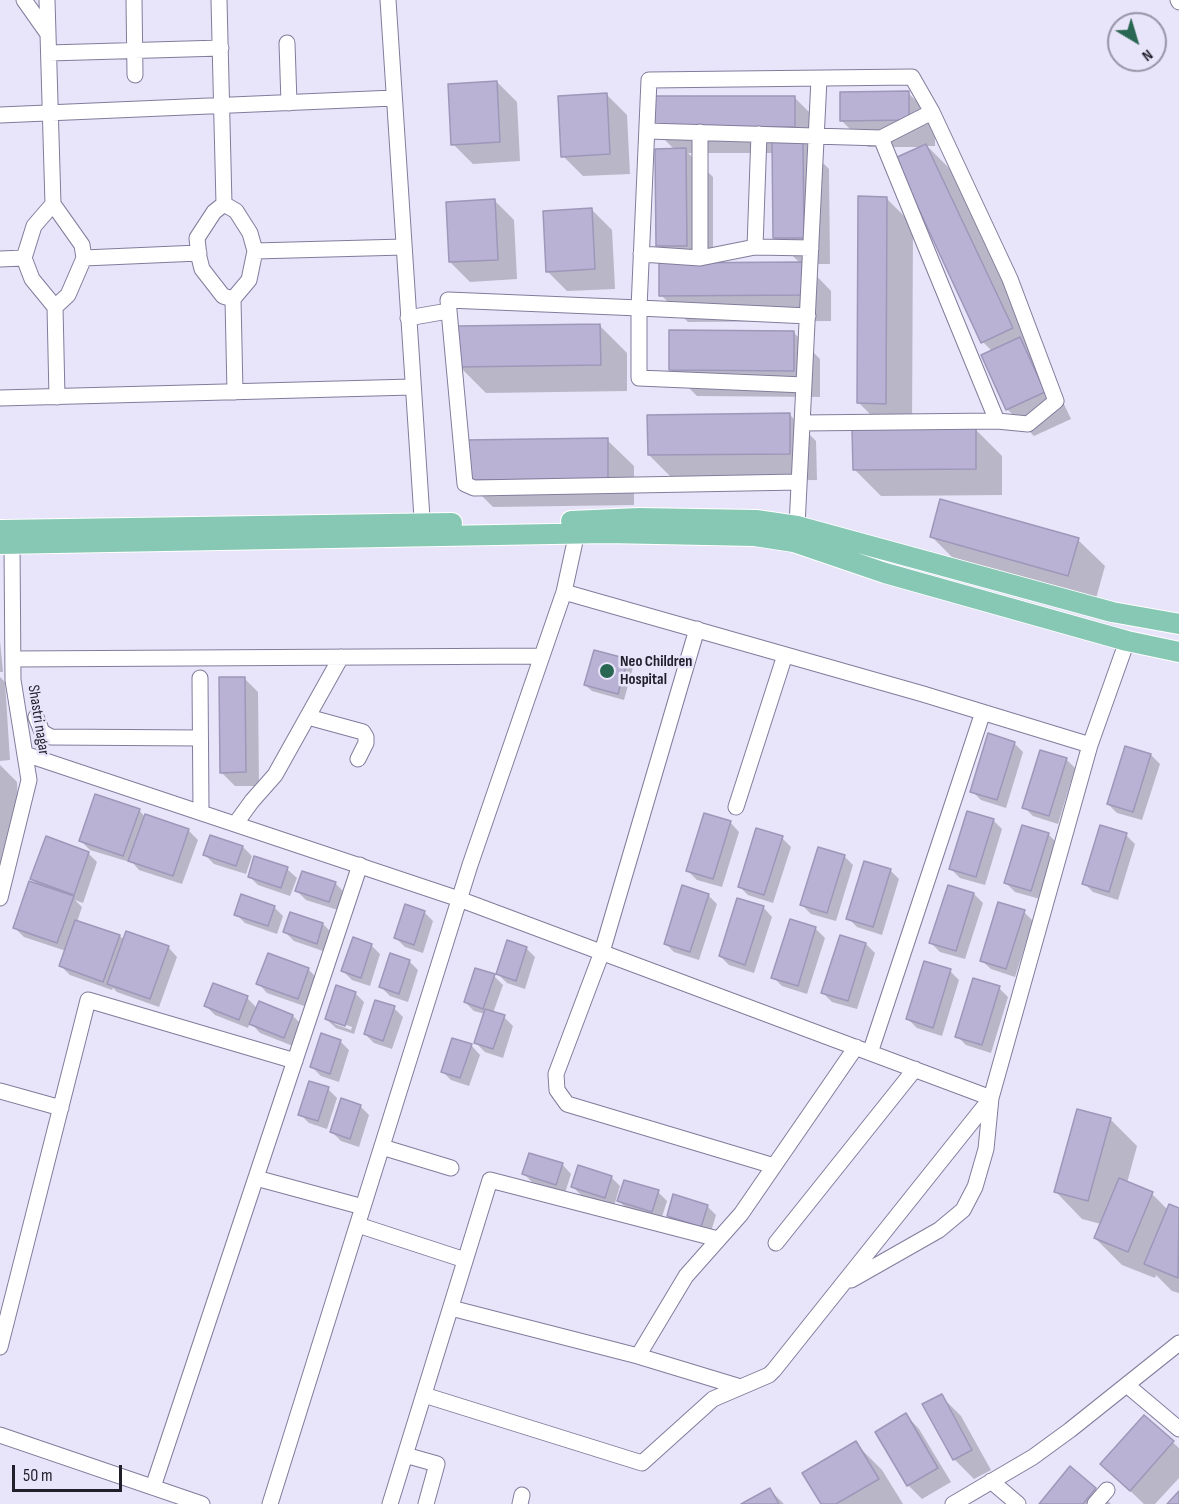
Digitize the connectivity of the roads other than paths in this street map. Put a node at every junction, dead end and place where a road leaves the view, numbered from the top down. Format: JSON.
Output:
{"nodes":[{"id":1,"x":24,"y":0,"type":"edge"},
{"id":2,"x":47,"y":0,"type":"edge"},
{"id":3,"x":134,"y":0,"type":"edge"},
{"id":4,"x":219,"y":0,"type":"edge"},
{"id":5,"x":388,"y":0,"type":"edge"},
{"id":6,"x":48,"y":34,"type":"junction"},
{"id":7,"x":287,"y":44,"type":"dead end"},
{"id":8,"x":221,"y":48,"type":"junction"},
{"id":9,"x":49,"y":52,"type":"junction"},
{"id":10,"x":136,"y":52,"type":"junction"},
{"id":11,"x":135,"y":75,"type":"dead end"},
{"id":12,"x":819,"y":79,"type":"junction"},
{"id":13,"x":394,"y":98,"type":"junction"},
{"id":14,"x":289,"y":103,"type":"junction"},
{"id":15,"x":221,"y":106,"type":"junction"},
{"id":16,"x":932,"y":112,"type":"junction"},
{"id":17,"x":52,"y":113,"type":"junction"},
{"id":18,"x":0,"y":116,"type":"edge"},
{"id":19,"x":647,"y":131,"type":"junction"},
{"id":20,"x":700,"y":132,"type":"junction"},
{"id":21,"x":759,"y":134,"type":"junction"},
{"id":22,"x":816,"y":136,"type":"junction"},
{"id":23,"x":881,"y":138,"type":"junction"},
{"id":24,"x":53,"y":204,"type":"junction"},
{"id":25,"x":224,"y":204,"type":"junction"},
{"id":26,"x":404,"y":247,"type":"junction"},
{"id":27,"x":755,"y":247,"type":"junction"},
{"id":28,"x":811,"y":248,"type":"junction"},
{"id":29,"x":255,"y":251,"type":"junction"},
{"id":30,"x":199,"y":253,"type":"junction"},
{"id":31,"x":641,"y":254,"type":"junction"},
{"id":32,"x":24,"y":258,"type":"junction"},
{"id":33,"x":84,"y":258,"type":"junction"},
{"id":34,"x":700,"y":258,"type":"junction"},
{"id":35,"x":0,"y":259,"type":"edge"},
{"id":36,"x":233,"y":299,"type":"junction"},
{"id":37,"x":56,"y":307,"type":"junction"},
{"id":38,"x":639,"y":308,"type":"junction"},
{"id":39,"x":448,"y":311,"type":"junction"},
{"id":40,"x":808,"y":316,"type":"junction"},
{"id":41,"x":408,"y":318,"type":"junction"},
{"id":42,"x":804,"y":385,"type":"junction"},
{"id":43,"x":412,"y":387,"type":"junction"},
{"id":44,"x":235,"y":392,"type":"junction"},
{"id":45,"x":57,"y":397,"type":"junction"},
{"id":46,"x":0,"y":398,"type":"edge"},
{"id":47,"x":997,"y":421,"type":"junction"},
{"id":48,"x":802,"y":423,"type":"junction"},
{"id":49,"x":799,"y":482,"type":"junction"},
{"id":50,"x":797,"y":526,"type":"junction"},
{"id":51,"x":578,"y":527,"type":"junction"},
{"id":52,"x":422,"y":529,"type":"junction"},
{"id":53,"x":4,"y":540,"type":"edge"},
{"id":54,"x":564,"y":592,"type":"junction"},
{"id":55,"x":1179,"y":624,"type":"edge"},
{"id":56,"x":697,"y":629,"type":"junction"},
{"id":57,"x":1127,"y":641,"type":"junction"},
{"id":58,"x":1179,"y":652,"type":"edge"},
{"id":59,"x":785,"y":655,"type":"junction"},
{"id":60,"x":542,"y":656,"type":"junction"},
{"id":61,"x":341,"y":657,"type":"junction"},
{"id":62,"x":13,"y":659,"type":"junction"},
{"id":63,"x":200,"y":678,"type":"dead end"},
{"id":64,"x":983,"y":712,"type":"junction"},
{"id":65,"x":36,"y":717,"type":"dead end"},
{"id":66,"x":308,"y":717,"type":"junction"},
{"id":67,"x":200,"y":738,"type":"junction"},
{"id":68,"x":1090,"y":745,"type":"junction"},
{"id":69,"x":25,"y":754,"type":"junction"},
{"id":70,"x":358,"y":759,"type":"dead end"},
{"id":71,"x":736,"y":807,"type":"dead end"},
{"id":72,"x":201,"y":811,"type":"junction"},
{"id":73,"x":236,"y":823,"type":"junction"},
{"id":74,"x":360,"y":865,"type":"junction"},
{"id":75,"x":0,"y":898,"type":"edge"},
{"id":76,"x":459,"y":899,"type":"junction"},
{"id":77,"x":602,"y":952,"type":"junction"},
{"id":78,"x":863,"y":1050,"type":"junction"},
{"id":79,"x":295,"y":1061,"type":"junction"},
{"id":80,"x":915,"y":1069,"type":"junction"},
{"id":81,"x":0,"y":1091,"type":"edge"},
{"id":82,"x":991,"y":1098,"type":"junction"},
{"id":83,"x":61,"y":1108,"type":"junction"},
{"id":84,"x":382,"y":1148,"type":"junction"},
{"id":85,"x":774,"y":1166,"type":"junction"},
{"id":86,"x":451,"y":1168,"type":"dead end"},
{"id":87,"x":256,"y":1178,"type":"junction"},
{"id":88,"x":363,"y":1207,"type":"junction"},
{"id":89,"x":358,"y":1225,"type":"junction"},
{"id":90,"x":718,"y":1239,"type":"junction"},
{"id":91,"x":776,"y":1243,"type":"dead end"},
{"id":92,"x":465,"y":1260,"type":"junction"},
{"id":93,"x":842,"y":1285,"type":"junction"},
{"id":94,"x":451,"y":1308,"type":"junction"},
{"id":95,"x":1179,"y":1343,"type":"edge"},
{"id":96,"x":0,"y":1347,"type":"edge"},
{"id":97,"x":638,"y":1356,"type":"junction"},
{"id":98,"x":737,"y":1386,"type":"junction"},
{"id":99,"x":1128,"y":1386,"type":"junction"},
{"id":100,"x":424,"y":1395,"type":"junction"},
{"id":101,"x":1179,"y":1429,"type":"edge"},
{"id":102,"x":0,"y":1435,"type":"edge"},
{"id":103,"x":405,"y":1455,"type":"junction"},
{"id":104,"x":991,"y":1481,"type":"junction"},
{"id":105,"x":153,"y":1487,"type":"junction"},
{"id":106,"x":1107,"y":1490,"type":"dead end"},
{"id":107,"x":202,"y":1504,"type":"edge"},
{"id":108,"x":270,"y":1504,"type":"edge"},
{"id":109,"x":390,"y":1504,"type":"edge"},
{"id":110,"x":426,"y":1504,"type":"edge"},
{"id":111,"x":953,"y":1504,"type":"edge"},
{"id":112,"x":1018,"y":1504,"type":"edge"},
{"id":113,"x":1095,"y":1504,"type":"edge"}],
"edges":[{"from":1,"to":6,"type":"street"},
{"from":2,"to":6,"type":"street"},
{"from":3,"to":10,"type":"street"},
{"from":4,"to":8,"type":"street"},
{"from":5,"to":13,"type":"street"},
{"from":6,"to":9,"type":"street"},
{"from":7,"to":14,"type":"street"},
{"from":8,"to":10,"type":"street"},
{"from":8,"to":15,"type":"street"},
{"from":9,"to":10,"type":"street"},
{"from":9,"to":17,"type":"street"},
{"from":10,"to":11,"type":"street"},
{"from":12,"to":16,"type":"street"},
{"from":12,"to":19,"type":"street"},
{"from":12,"to":22,"type":"street"},
{"from":13,"to":14,"type":"street"},
{"from":13,"to":26,"type":"street"},
{"from":14,"to":15,"type":"street"},
{"from":15,"to":17,"type":"street"},
{"from":15,"to":25,"type":"street"},
{"from":16,"to":23,"type":"street"},
{"from":16,"to":47,"type":"street"},
{"from":17,"to":18,"type":"street"},
{"from":17,"to":24,"type":"street"},
{"from":19,"to":20,"type":"street"},
{"from":19,"to":31,"type":"street"},
{"from":20,"to":21,"type":"street"},
{"from":20,"to":34,"type":"street"},
{"from":21,"to":22,"type":"street"},
{"from":21,"to":27,"type":"street"},
{"from":22,"to":23,"type":"street"},
{"from":22,"to":28,"type":"street"},
{"from":23,"to":47,"type":"street"},
{"from":24,"to":32,"type":"street"},
{"from":24,"to":33,"type":"street"},
{"from":25,"to":29,"type":"street"},
{"from":25,"to":30,"type":"street"},
{"from":26,"to":29,"type":"street"},
{"from":26,"to":41,"type":"street"},
{"from":27,"to":28,"type":"street"},
{"from":27,"to":34,"type":"street"},
{"from":28,"to":40,"type":"street"},
{"from":29,"to":36,"type":"street"},
{"from":30,"to":33,"type":"street"},
{"from":30,"to":36,"type":"street"},
{"from":31,"to":34,"type":"street"},
{"from":31,"to":38,"type":"street"},
{"from":32,"to":35,"type":"street"},
{"from":32,"to":37,"type":"street"},
{"from":33,"to":37,"type":"street"},
{"from":36,"to":44,"type":"street"},
{"from":37,"to":45,"type":"street"},
{"from":38,"to":39,"type":"street"},
{"from":38,"to":40,"type":"street"},
{"from":38,"to":42,"type":"street"},
{"from":39,"to":41,"type":"street"},
{"from":39,"to":49,"type":"street"},
{"from":40,"to":42,"type":"street"},
{"from":41,"to":43,"type":"street"},
{"from":42,"to":48,"type":"street"},
{"from":43,"to":44,"type":"street"},
{"from":43,"to":52,"type":"street"},
{"from":44,"to":45,"type":"street"},
{"from":45,"to":46,"type":"street"},
{"from":47,"to":48,"type":"street"},
{"from":48,"to":49,"type":"street"},
{"from":49,"to":50,"type":"street"},
{"from":50,"to":51,"type":"main road"},
{"from":50,"to":55,"type":"main road"},
{"from":51,"to":52,"type":"main road"},
{"from":51,"to":54,"type":"street"},
{"from":51,"to":57,"type":"main road"},
{"from":52,"to":53,"type":"main road"},
{"from":53,"to":62,"type":"street","name":"Shastri nagar"},
{"from":54,"to":56,"type":"street"},
{"from":54,"to":60,"type":"street"},
{"from":56,"to":59,"type":"street"},
{"from":56,"to":77,"type":"street"},
{"from":57,"to":58,"type":"main road"},
{"from":57,"to":68,"type":"street"},
{"from":59,"to":64,"type":"street"},
{"from":59,"to":71,"type":"street"},
{"from":60,"to":61,"type":"street"},
{"from":60,"to":76,"type":"street"},
{"from":61,"to":62,"type":"street"},
{"from":61,"to":66,"type":"street"},
{"from":62,"to":69,"type":"street","name":"Shastri nagar"},
{"from":63,"to":67,"type":"street"},
{"from":64,"to":68,"type":"street"},
{"from":64,"to":78,"type":"street"},
{"from":65,"to":67,"type":"street"},
{"from":66,"to":70,"type":"street"},
{"from":66,"to":73,"type":"street"},
{"from":67,"to":72,"type":"street"},
{"from":68,"to":82,"type":"street"},
{"from":69,"to":72,"type":"street"},
{"from":69,"to":75,"type":"street","name":"Shastri nagar"},
{"from":72,"to":73,"type":"street"},
{"from":73,"to":74,"type":"street"},
{"from":74,"to":76,"type":"street"},
{"from":74,"to":79,"type":"street"},
{"from":76,"to":77,"type":"street"},
{"from":76,"to":84,"type":"street"},
{"from":77,"to":78,"type":"street"},
{"from":77,"to":85,"type":"street"},
{"from":78,"to":80,"type":"street"},
{"from":78,"to":85,"type":"street"},
{"from":79,"to":83,"type":"street"},
{"from":79,"to":87,"type":"street"},
{"from":80,"to":82,"type":"street"},
{"from":80,"to":91,"type":"street"},
{"from":81,"to":83,"type":"street"},
{"from":82,"to":93,"type":"street"},
{"from":82,"to":93,"type":"street"},
{"from":83,"to":96,"type":"street"},
{"from":84,"to":86,"type":"street"},
{"from":84,"to":88,"type":"street"},
{"from":85,"to":90,"type":"street"},
{"from":87,"to":88,"type":"street"},
{"from":87,"to":105,"type":"street"},
{"from":88,"to":89,"type":"street"},
{"from":89,"to":92,"type":"street"},
{"from":89,"to":108,"type":"street"},
{"from":90,"to":92,"type":"street"},
{"from":90,"to":97,"type":"street"},
{"from":92,"to":94,"type":"street"},
{"from":93,"to":98,"type":"street"},
{"from":94,"to":97,"type":"street"},
{"from":94,"to":100,"type":"street"},
{"from":95,"to":99,"type":"street"},
{"from":97,"to":98,"type":"street"},
{"from":98,"to":100,"type":"street"},
{"from":99,"to":101,"type":"street"},
{"from":99,"to":104,"type":"street"},
{"from":100,"to":103,"type":"street"},
{"from":102,"to":105,"type":"street"},
{"from":103,"to":109,"type":"street"},
{"from":103,"to":110,"type":"street"},
{"from":104,"to":111,"type":"street"},
{"from":104,"to":112,"type":"street"},
{"from":105,"to":107,"type":"street"},
{"from":106,"to":113,"type":"street"}]}
